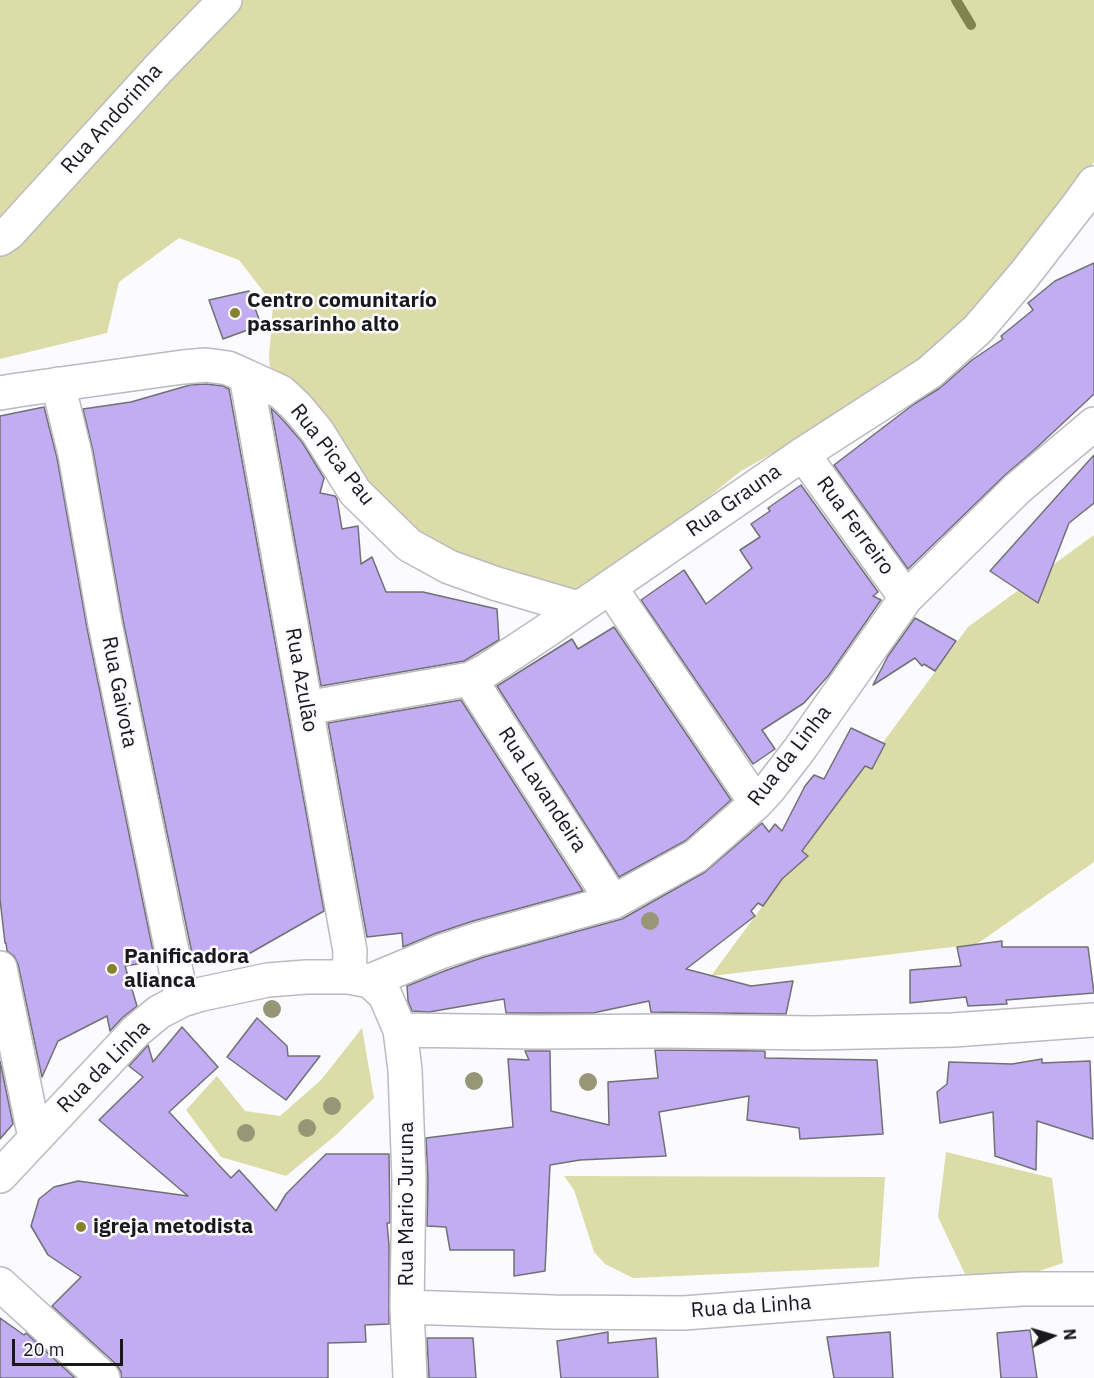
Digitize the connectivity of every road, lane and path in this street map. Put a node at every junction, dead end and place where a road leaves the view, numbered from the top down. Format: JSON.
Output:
{"nodes":[{"id":1,"x":225,"y":0,"type":"edge"},
{"id":2,"x":1094,"y":183,"type":"edge"},
{"id":3,"x":0,"y":239,"type":"edge"},
{"id":4,"x":246,"y":376,"type":"junction"},
{"id":5,"x":58,"y":384,"type":"junction"},
{"id":6,"x":0,"y":393,"type":"edge"},
{"id":7,"x":1094,"y":424,"type":"edge"},
{"id":8,"x":803,"y":454,"type":"junction"},
{"id":9,"x":610,"y":587,"type":"junction"},
{"id":10,"x":906,"y":598,"type":"junction"},
{"id":11,"x":578,"y":608,"type":"junction"},
{"id":12,"x":470,"y":679,"type":"junction"},
{"id":13,"x":306,"y":708,"type":"junction"},
{"id":14,"x":756,"y":803,"type":"junction"},
{"id":15,"x":613,"y":902,"type":"junction"},
{"id":16,"x":0,"y":968,"type":"edge"},
{"id":17,"x":357,"y":970,"type":"junction"},
{"id":18,"x":182,"y":1000,"type":"junction"},
{"id":19,"x":1094,"y":1020,"type":"edge"},
{"id":20,"x":400,"y":1030,"type":"junction"},
{"id":21,"x":35,"y":1138,"type":"junction"},
{"id":22,"x":0,"y":1176,"type":"edge"},
{"id":23,"x":0,"y":1284,"type":"edge"},
{"id":24,"x":1094,"y":1289,"type":"edge"},
{"id":25,"x":407,"y":1307,"type":"junction"},
{"id":26,"x":103,"y":1378,"type":"edge"},
{"id":27,"x":410,"y":1378,"type":"edge"}],
"edges":[{"from":1,"to":3,"type":"street","name":"Rua Andorinha"},
{"from":2,"to":8,"type":"street","name":"Rua Grauna"},
{"from":4,"to":5,"type":"street","name":"Rua Pica Pau"},
{"from":4,"to":11,"type":"street","name":"Rua Pica Pau"},
{"from":4,"to":13,"type":"street","name":"Rua Azulão"},
{"from":5,"to":6,"type":"street","name":"Rua Pica Pau"},
{"from":5,"to":18,"type":"street","name":"Rua Gaivota"},
{"from":7,"to":10,"type":"street","name":"Rua da Linha"},
{"from":8,"to":9,"type":"street","name":"Rua Grauna"},
{"from":8,"to":10,"type":"street","name":"Rua Ferreiro"},
{"from":9,"to":11,"type":"street","name":"Rua Grauna"},
{"from":9,"to":14,"type":"street"},
{"from":10,"to":14,"type":"street","name":"Rua da Linha"},
{"from":11,"to":12,"type":"street","name":"Rua Grauna"},
{"from":12,"to":13,"type":"street","name":"Rua Grauna"},
{"from":12,"to":15,"type":"street","name":"Rua Lavandeira"},
{"from":13,"to":17,"type":"street","name":"Rua Azulão"},
{"from":14,"to":15,"type":"street","name":"Rua da Linha"},
{"from":15,"to":17,"type":"street","name":"Rua da Linha"},
{"from":16,"to":21,"type":"street"},
{"from":17,"to":18,"type":"street","name":"Rua da Linha"},
{"from":17,"to":20,"type":"street"},
{"from":18,"to":21,"type":"street","name":"Rua da Linha"},
{"from":19,"to":20,"type":"street"},
{"from":20,"to":25,"type":"street","name":"Rua Mario Juruna"},
{"from":21,"to":22,"type":"street","name":"Rua da Linha"},
{"from":23,"to":26,"type":"street"},
{"from":24,"to":25,"type":"street","name":"Rua da Linha"},
{"from":25,"to":27,"type":"street","name":"Rua Mario Juruna"}]}
